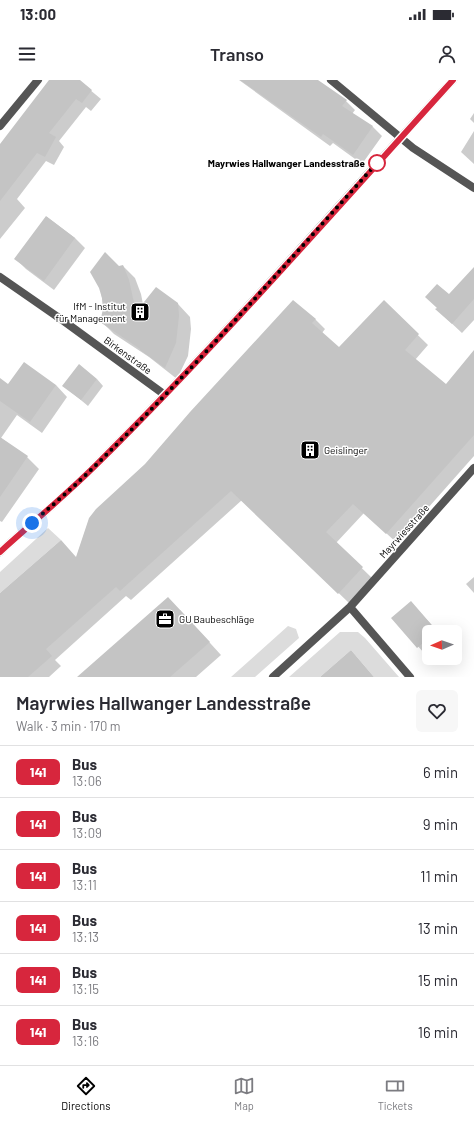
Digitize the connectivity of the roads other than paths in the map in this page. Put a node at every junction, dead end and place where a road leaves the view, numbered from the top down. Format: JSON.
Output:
{"nodes":[{"id":1,"x":38,"y":80,"type":"edge"},
{"id":2,"x":331,"y":80,"type":"edge"},
{"id":3,"x":453,"y":80,"type":"edge"},
{"id":4,"x":0,"y":126,"type":"edge"},
{"id":5,"x":400,"y":138,"type":"junction"},
{"id":6,"x":474,"y":188,"type":"edge"},
{"id":7,"x":0,"y":277,"type":"edge"},
{"id":8,"x":165,"y":395,"type":"junction"},
{"id":9,"x":474,"y":468,"type":"edge"},
{"id":10,"x":0,"y":552,"type":"edge"},
{"id":11,"x":350,"y":607,"type":"junction"},
{"id":12,"x":273,"y":677,"type":"edge"},
{"id":13,"x":410,"y":677,"type":"edge"}],
"edges":[{"from":1,"to":4,"type":"street"},
{"from":2,"to":5,"type":"street"},
{"from":3,"to":5,"type":"street"},
{"from":5,"to":6,"type":"street"},
{"from":5,"to":8,"type":"street"},
{"from":7,"to":8,"type":"street","name":"Birkenstraße"},
{"from":8,"to":10,"type":"street"},
{"from":9,"to":11,"type":"street","name":"Mayrwiesstraße"},
{"from":11,"to":12,"type":"street","name":"Mayrwiesstraße"},
{"from":11,"to":13,"type":"street"}]}
